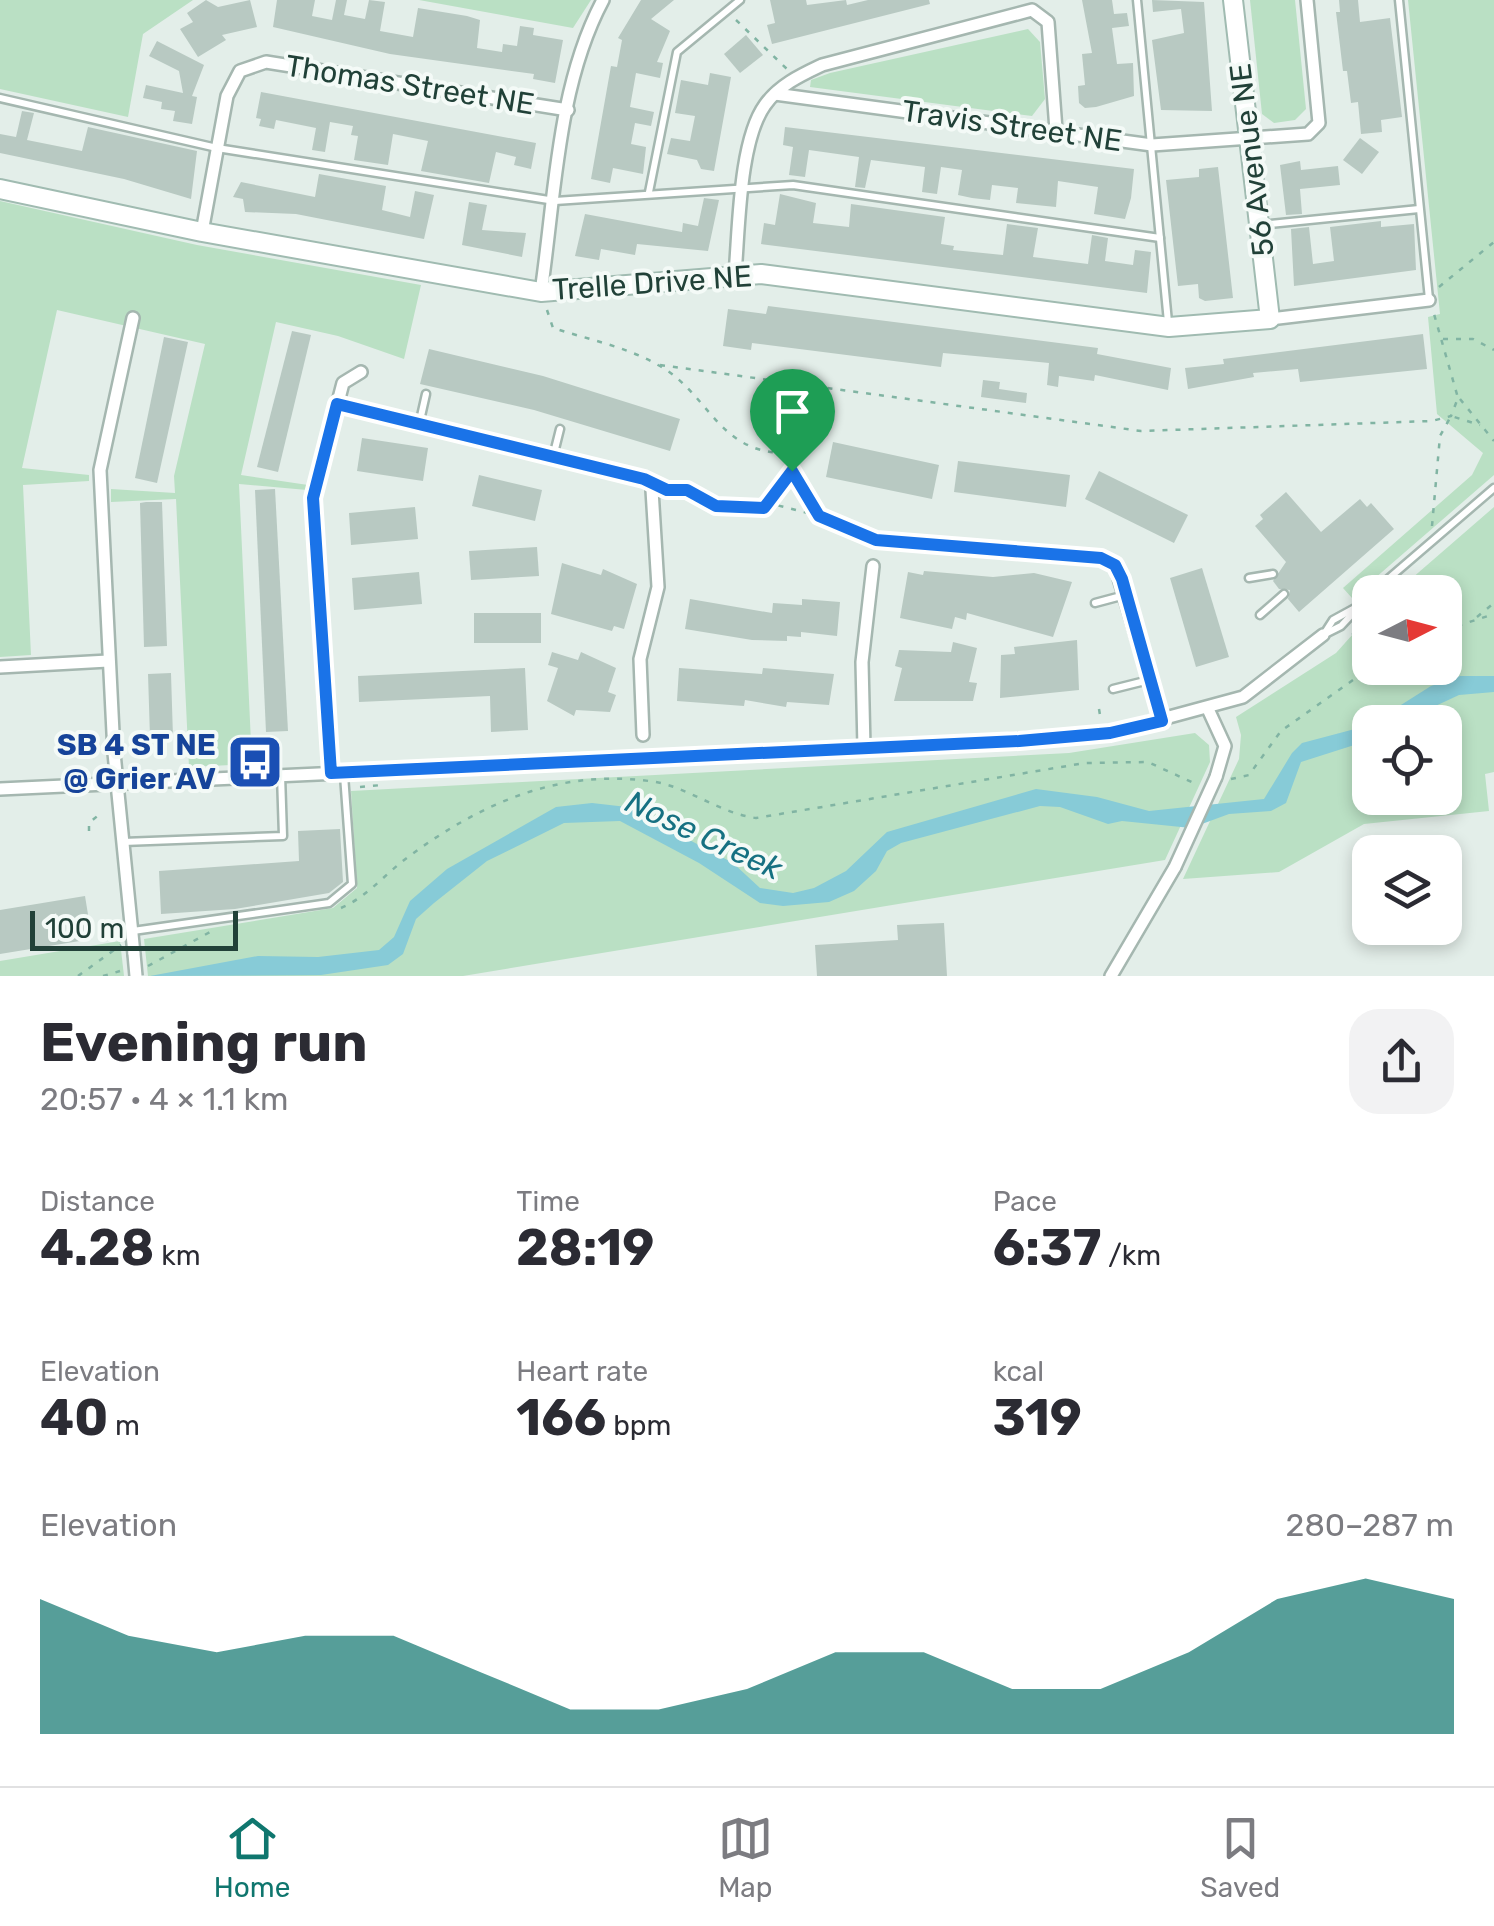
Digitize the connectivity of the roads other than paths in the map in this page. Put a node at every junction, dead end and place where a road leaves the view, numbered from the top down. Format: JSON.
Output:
{"nodes":[{"id":1,"x":603,"y":0,"type":"edge"},
{"id":2,"x":740,"y":0,"type":"edge"},
{"id":3,"x":1137,"y":0,"type":"edge"},
{"id":4,"x":1233,"y":0,"type":"edge"},
{"id":5,"x":1307,"y":0,"type":"edge"},
{"id":6,"x":1399,"y":0,"type":"edge"},
{"id":7,"x":775,"y":94,"type":"junction"},
{"id":8,"x":0,"y":98,"type":"edge"},
{"id":9,"x":568,"y":110,"type":"junction"},
{"id":10,"x":1056,"y":130,"type":"junction"},
{"id":11,"x":1250,"y":142,"type":"junction"},
{"id":12,"x":1152,"y":145,"type":"junction"},
{"id":13,"x":217,"y":148,"type":"junction"},
{"id":14,"x":743,"y":187,"type":"junction"},
{"id":15,"x":0,"y":189,"type":"edge"},
{"id":16,"x":649,"y":192,"type":"junction"},
{"id":17,"x":555,"y":201,"type":"junction"},
{"id":18,"x":1419,"y":209,"type":"junction"},
{"id":19,"x":1261,"y":225,"type":"junction"},
{"id":20,"x":202,"y":232,"type":"junction"},
{"id":21,"x":1160,"y":238,"type":"junction"},
{"id":22,"x":735,"y":274,"type":"junction"},
{"id":23,"x":541,"y":292,"type":"junction"},
{"id":24,"x":1428,"y":295,"type":"joint"},
{"id":25,"x":133,"y":318,"type":"dead end"},
{"id":26,"x":1270,"y":319,"type":"junction"},
{"id":27,"x":1169,"y":327,"type":"junction"},
{"id":28,"x":361,"y":372,"type":"dead end"},
{"id":29,"x":426,"y":394,"type":"dead end"},
{"id":30,"x":337,"y":404,"type":"junction"},
{"id":31,"x":419,"y":424,"type":"junction"},
{"id":32,"x":560,"y":428,"type":"dead end"},
{"id":33,"x":553,"y":456,"type":"junction"},
{"id":34,"x":651,"y":487,"type":"joint"},
{"id":35,"x":1494,"y":488,"type":"edge"},
{"id":36,"x":876,"y":540,"type":"road end"},
{"id":37,"x":873,"y":566,"type":"dead end"},
{"id":38,"x":1273,"y":574,"type":"dead end"},
{"id":39,"x":1392,"y":575,"type":"edge"},
{"id":40,"x":1248,"y":578,"type":"dead end"},
{"id":41,"x":1126,"y":594,"type":"junction"},
{"id":42,"x":1284,"y":594,"type":"dead end"},
{"id":43,"x":1096,"y":602,"type":"dead end"},
{"id":44,"x":1352,"y":612,"type":"edge"},
{"id":45,"x":1260,"y":616,"type":"dead end"},
{"id":46,"x":1323,"y":635,"type":"joint"},
{"id":47,"x":108,"y":662,"type":"junction"},
{"id":48,"x":0,"y":667,"type":"edge"},
{"id":49,"x":1150,"y":680,"type":"junction"},
{"id":50,"x":1113,"y":689,"type":"dead end"},
{"id":51,"x":1208,"y":709,"type":"junction"},
{"id":52,"x":1162,"y":721,"type":"junction"},
{"id":53,"x":643,"y":735,"type":"dead end"},
{"id":54,"x":864,"y":748,"type":"junction"},
{"id":55,"x":337,"y":772,"type":"junction"},
{"id":56,"x":281,"y":775,"type":"junction"},
{"id":57,"x":116,"y":780,"type":"junction"},
{"id":58,"x":0,"y":789,"type":"edge"},
{"id":59,"x":122,"y":842,"type":"junction"},
{"id":60,"x":132,"y":932,"type":"junction"},
{"id":61,"x":136,"y":976,"type":"edge"},
{"id":62,"x":1112,"y":976,"type":"edge"}],
"edges":[{"from":1,"to":9,"type":"street"},
{"from":2,"to":16,"type":"lane"},
{"from":3,"to":12,"type":"lane"},
{"from":4,"to":11,"type":"street","name":"56 Avenue NE"},
{"from":5,"to":11,"type":"street","name":"Travis Street NE"},
{"from":6,"to":18,"type":"lane"},
{"from":7,"to":10,"type":"street","name":"Travis Street NE"},
{"from":7,"to":10,"type":"street"},
{"from":7,"to":14,"type":"street"},
{"from":8,"to":13,"type":"lane"},
{"from":9,"to":13,"type":"street","name":"Thomas Street NE"},
{"from":9,"to":17,"type":"street"},
{"from":10,"to":12,"type":"street","name":"Travis Street NE"},
{"from":11,"to":12,"type":"street","name":"Travis Street NE"},
{"from":11,"to":19,"type":"street","name":"56 Avenue NE"},
{"from":12,"to":21,"type":"lane"},
{"from":13,"to":17,"type":"lane"},
{"from":13,"to":20,"type":"street","name":"Thomas Street NE"},
{"from":14,"to":16,"type":"lane"},
{"from":14,"to":21,"type":"lane"},
{"from":14,"to":22,"type":"street"},
{"from":15,"to":20,"type":"street","name":"Trelle Drive NE"},
{"from":16,"to":17,"type":"lane"},
{"from":17,"to":23,"type":"street"},
{"from":18,"to":19,"type":"lane"},
{"from":18,"to":24,"type":"lane"},
{"from":19,"to":26,"type":"street","name":"56 Avenue NE"},
{"from":20,"to":23,"type":"street","name":"Trelle Drive NE"},
{"from":21,"to":27,"type":"lane"},
{"from":22,"to":23,"type":"street","name":"Trelle Drive NE"},
{"from":22,"to":27,"type":"street","name":"Trelle Drive NE"},
{"from":24,"to":26,"type":"street","name":"Trelle Drive NE"},
{"from":25,"to":47,"type":"street"},
{"from":26,"to":27,"type":"street","name":"Trelle Drive NE"},
{"from":28,"to":30,"type":"street"},
{"from":29,"to":31,"type":"lane"},
{"from":30,"to":31,"type":"lane"},
{"from":30,"to":55,"type":"street"},
{"from":31,"to":33,"type":"lane"},
{"from":32,"to":33,"type":"lane"},
{"from":33,"to":34,"type":"lane"},
{"from":34,"to":53,"type":"street"},
{"from":35,"to":39,"type":"lane"},
{"from":36,"to":41,"type":"street"},
{"from":37,"to":54,"type":"street"},
{"from":38,"to":40,"type":"lane"},
{"from":41,"to":43,"type":"lane"},
{"from":41,"to":49,"type":"street"},
{"from":42,"to":45,"type":"lane"},
{"from":44,"to":46,"type":"lane"},
{"from":46,"to":51,"type":"street"},
{"from":47,"to":48,"type":"street"},
{"from":47,"to":57,"type":"street"},
{"from":49,"to":50,"type":"lane"},
{"from":49,"to":52,"type":"street"},
{"from":51,"to":52,"type":"street"},
{"from":51,"to":62,"type":"street","bridge":true},
{"from":52,"to":54,"type":"street"},
{"from":54,"to":55,"type":"street"},
{"from":55,"to":56,"type":"street"},
{"from":55,"to":60,"type":"lane"},
{"from":56,"to":57,"type":"street"},
{"from":56,"to":59,"type":"lane"},
{"from":57,"to":58,"type":"street"},
{"from":57,"to":59,"type":"street"},
{"from":59,"to":60,"type":"street"},
{"from":60,"to":61,"type":"street","bridge":true}]}
